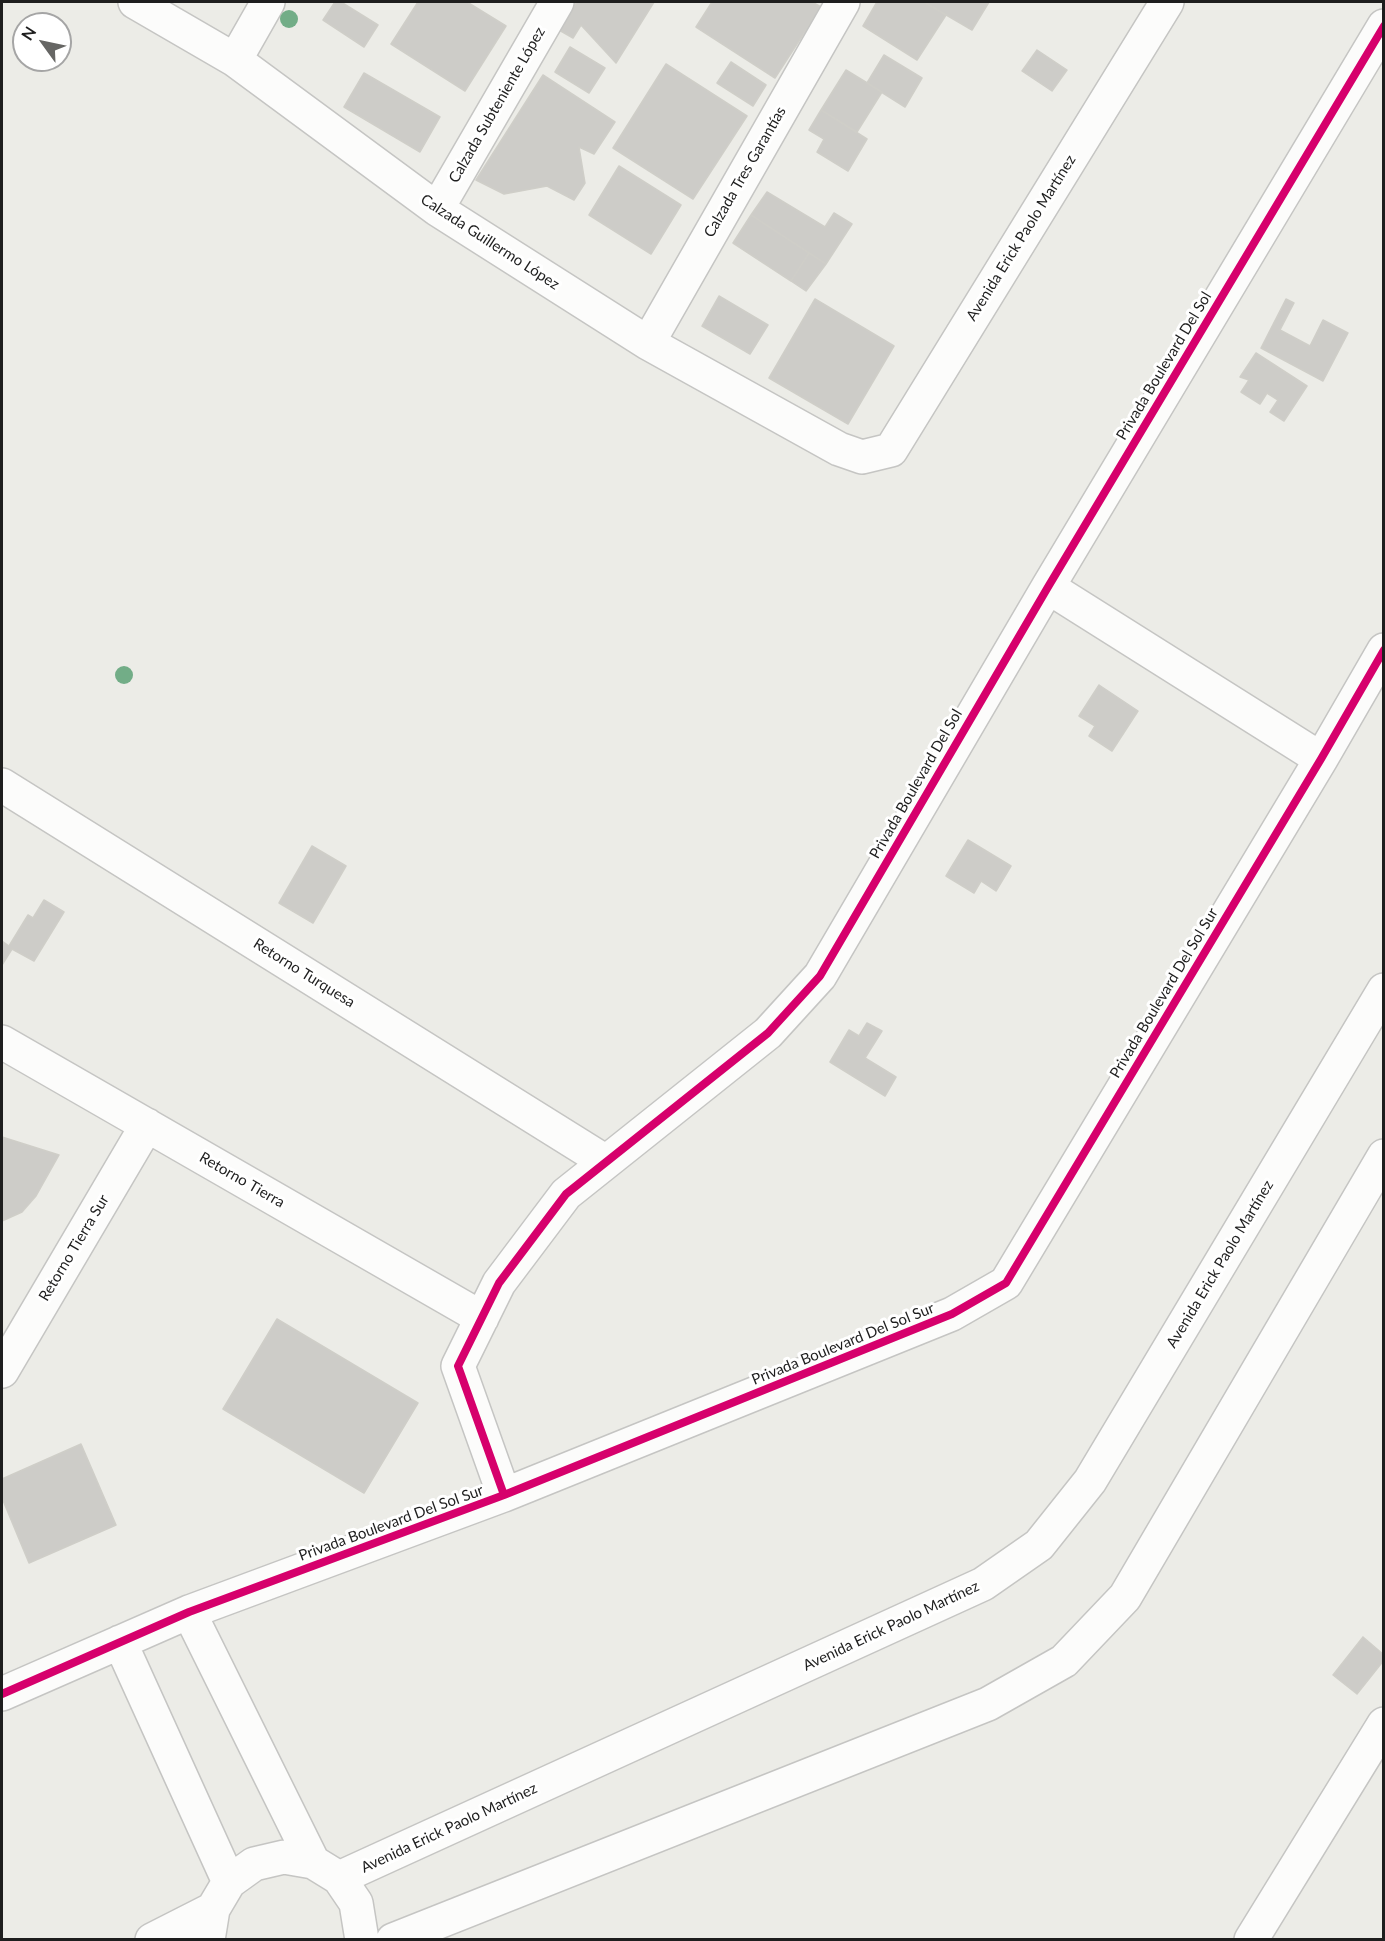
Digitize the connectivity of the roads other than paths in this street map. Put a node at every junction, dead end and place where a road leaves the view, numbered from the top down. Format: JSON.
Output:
{"nodes":[{"id":1,"x":135,"y":2,"type":"edge"},
{"id":2,"x":268,"y":2,"type":"edge"},
{"id":3,"x":557,"y":2,"type":"edge"},
{"id":4,"x":843,"y":2,"type":"edge"},
{"id":5,"x":1167,"y":2,"type":"edge"},
{"id":6,"x":1383,"y":26,"type":"edge"},
{"id":7,"x":235,"y":60,"type":"junction"},
{"id":8,"x":436,"y":209,"type":"junction"},
{"id":9,"x":648,"y":343,"type":"junction"},
{"id":10,"x":862,"y":457,"type":"joint"},
{"id":11,"x":1048,"y":587,"type":"junction"},
{"id":12,"x":1383,"y":650,"type":"edge"},
{"id":13,"x":1321,"y":759,"type":"junction"},
{"id":14,"x":2,"y":785,"type":"edge"},
{"id":15,"x":1383,"y":990,"type":"edge"},
{"id":16,"x":2,"y":1042,"type":"edge"},
{"id":17,"x":147,"y":1125,"type":"junction"},
{"id":18,"x":1383,"y":1156,"type":"edge"},
{"id":19,"x":606,"y":1162,"type":"junction"},
{"id":20,"x":482,"y":1318,"type":"junction"},
{"id":21,"x":2,"y":1371,"type":"edge"},
{"id":22,"x":504,"y":1496,"type":"junction"},
{"id":23,"x":189,"y":1612,"type":"junction"},
{"id":24,"x":120,"y":1642,"type":"junction"},
{"id":25,"x":2,"y":1694,"type":"edge"},
{"id":26,"x":1383,"y":1724,"type":"edge"},
{"id":27,"x":326,"y":1870,"type":"junction"},
{"id":28,"x":230,"y":1881,"type":"junction"},
{"id":29,"x":210,"y":1924,"type":"edge"},
{"id":30,"x":152,"y":1940,"type":"edge"},
{"id":31,"x":362,"y":1940,"type":"edge"},
{"id":32,"x":393,"y":1940,"type":"edge"},
{"id":33,"x":1251,"y":1940,"type":"edge"}],
"edges":[{"from":1,"to":7,"type":"street","name":"Calzada Guillermo López"},
{"from":2,"to":7,"type":"street"},
{"from":3,"to":8,"type":"street","name":"Calzada Subteniente López"},
{"from":4,"to":9,"type":"street","name":"Calzada Tres Garantías"},
{"from":5,"to":10,"type":"street","name":"Avenida Erick Paolo Martínez"},
{"from":6,"to":11,"type":"street","name":"Privada Boulevard Del Sol"},
{"from":7,"to":8,"type":"street","name":"Calzada Guillermo López"},
{"from":8,"to":9,"type":"street","name":"Calzada Guillermo López"},
{"from":9,"to":10,"type":"street","name":"Calzada Guillermo López"},
{"from":11,"to":13,"type":"street"},
{"from":11,"to":19,"type":"street","name":"Privada Boulevard Del Sol"},
{"from":12,"to":13,"type":"street","name":"Privada Boulevard Del Sol Sur"},
{"from":13,"to":22,"type":"street","name":"Privada Boulevard Del Sol Sur"},
{"from":14,"to":19,"type":"street","name":"Retorno Turquesa"},
{"from":15,"to":27,"type":"street","name":"Avenida Erick Paolo Martínez"},
{"from":16,"to":17,"type":"street","name":"Retorno Tierra"},
{"from":17,"to":20,"type":"street","name":"Retorno Tierra"},
{"from":17,"to":21,"type":"street","name":"Retorno Tierra Sur"},
{"from":18,"to":32,"type":"street"},
{"from":19,"to":20,"type":"street","name":"Privada Boulevard Del Sol"},
{"from":20,"to":22,"type":"street","name":"Privada Boulevard Del Sol"},
{"from":22,"to":23,"type":"street","name":"Privada Boulevard Del Sol Sur"},
{"from":23,"to":24,"type":"street","name":"Privada Boulevard Del Sol Sur"},
{"from":23,"to":27,"type":"street"},
{"from":24,"to":25,"type":"street","name":"Privada Boulevard Del Sol Sur"},
{"from":24,"to":28,"type":"street"},
{"from":26,"to":33,"type":"street"},
{"from":27,"to":28,"type":"street"},
{"from":27,"to":31,"type":"street"},
{"from":28,"to":29,"type":"street"},
{"from":29,"to":30,"type":"street"}]}
